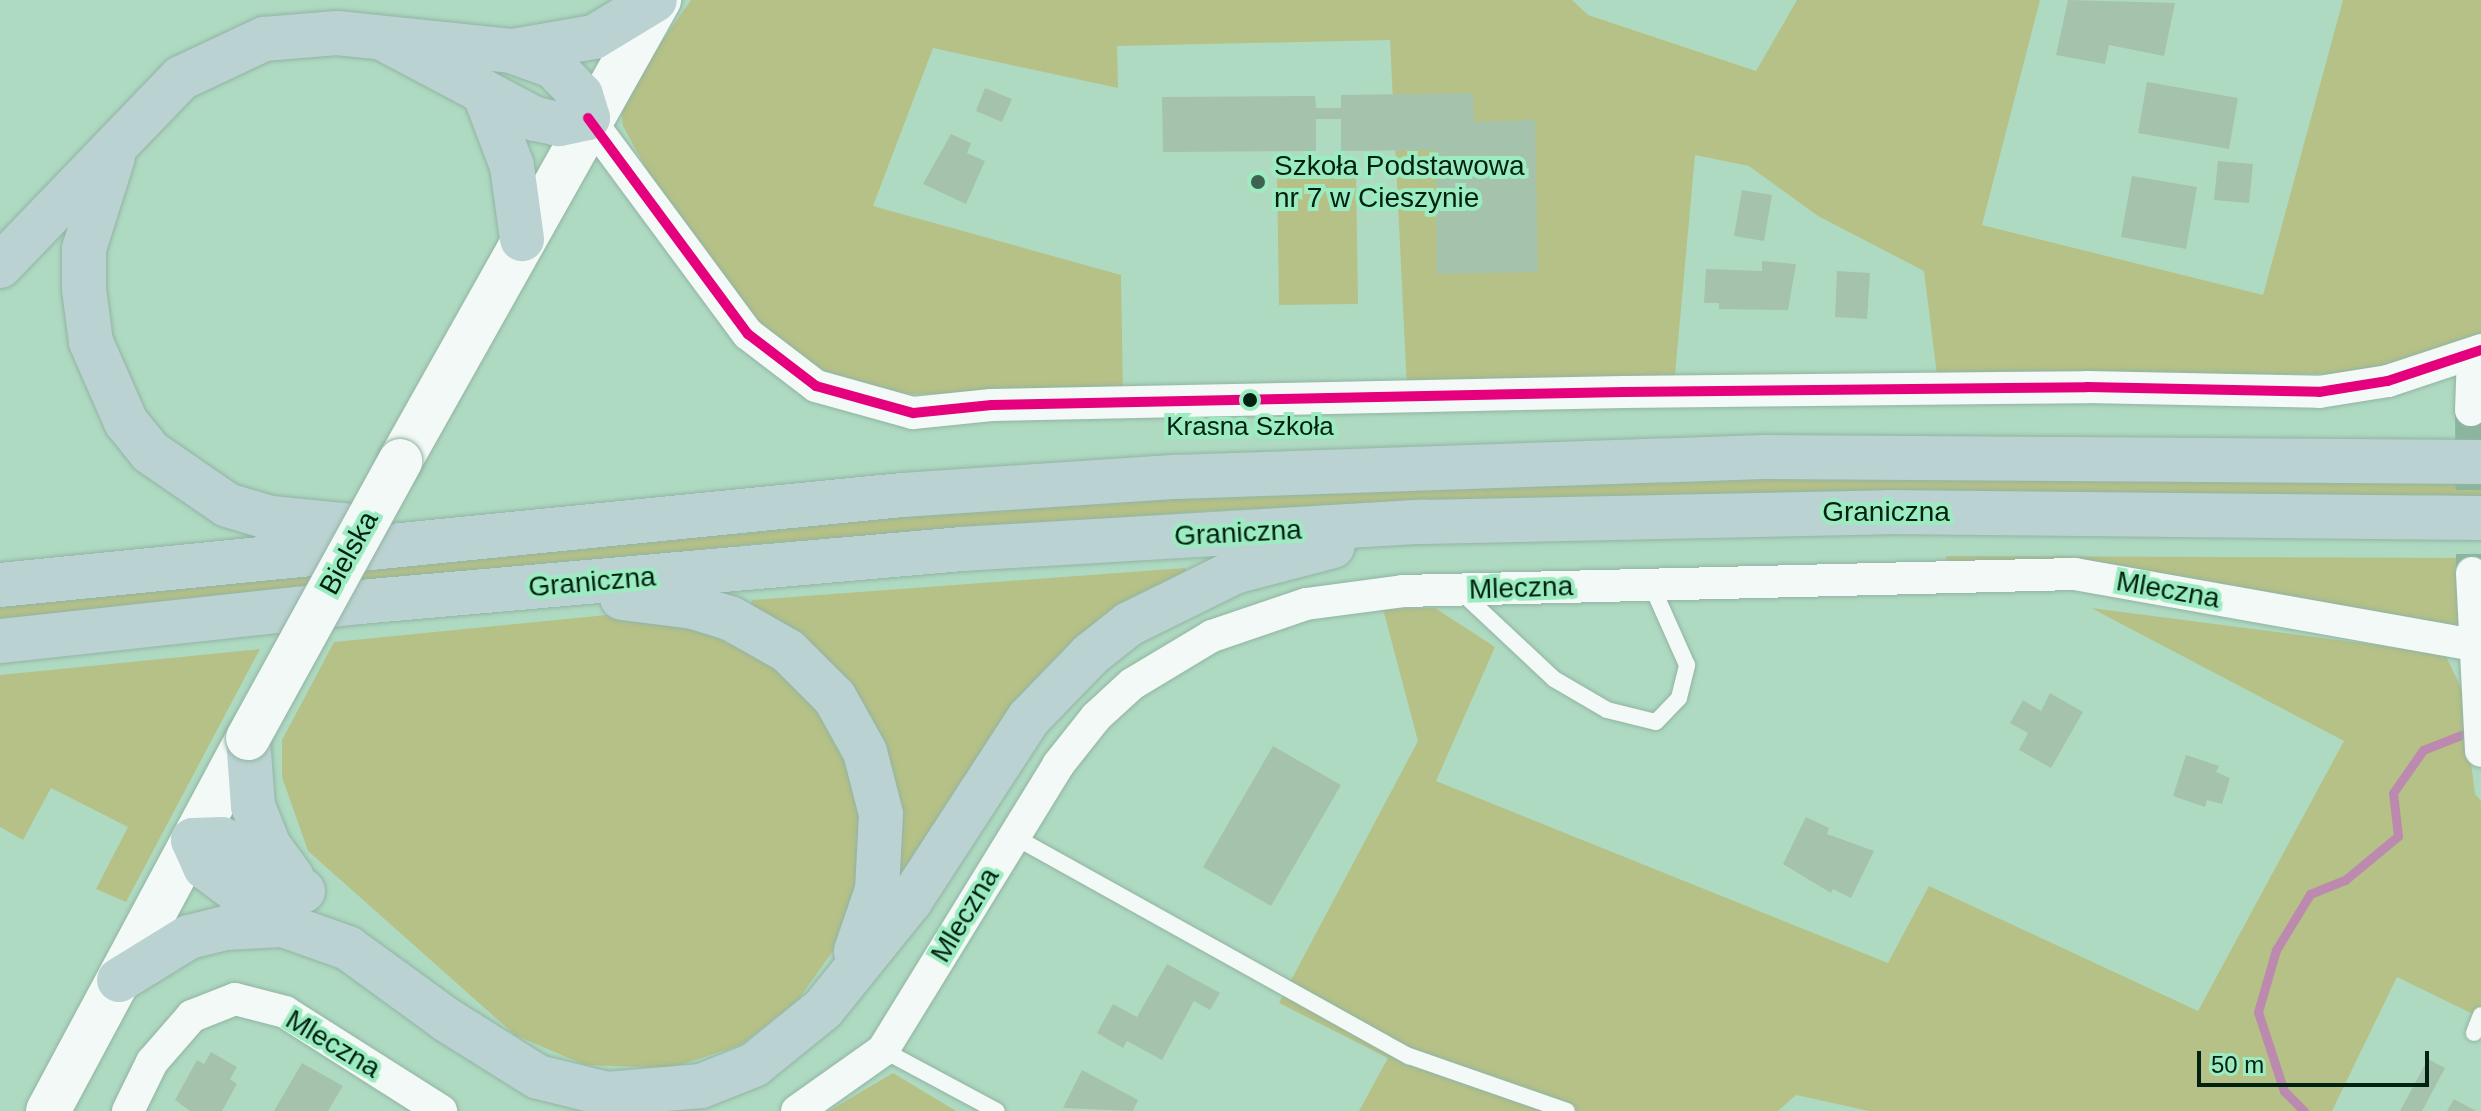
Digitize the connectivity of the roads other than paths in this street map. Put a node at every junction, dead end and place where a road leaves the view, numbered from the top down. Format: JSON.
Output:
{"nodes":[{"id":1,"x":657,"y":0,"type":"edge"},
{"id":2,"x":384,"y":39,"type":"junction"},
{"id":3,"x":511,"y":51,"type":"junction"},
{"id":4,"x":484,"y":92,"type":"junction"},
{"id":5,"x":588,"y":118,"type":"junction"},
{"id":6,"x":120,"y":138,"type":"junction"},
{"id":7,"x":522,"y":239,"type":"junction"},
{"id":8,"x":0,"y":266,"type":"edge"},
{"id":9,"x":2477,"y":353,"type":"edge"},
{"id":10,"x":2471,"y":410,"type":"tunnel mouth"},
{"id":11,"x":2463,"y":462,"type":"edge"},
{"id":12,"x":2481,"y":518,"type":"edge"},
{"id":13,"x":1423,"y":522,"type":"junction"},
{"id":14,"x":484,"y":534,"type":"junction"},
{"id":15,"x":2472,"y":573,"type":"tunnel mouth"},
{"id":16,"x":1651,"y":584,"type":"junction"},
{"id":17,"x":0,"y":585,"type":"edge"},
{"id":18,"x":499,"y":589,"type":"junction"},
{"id":19,"x":1458,"y":589,"type":"junction"},
{"id":20,"x":0,"y":641,"type":"edge"},
{"id":21,"x":2478,"y":645,"type":"edge"},
{"id":22,"x":248,"y":738,"type":"junction"},
{"id":23,"x":2481,"y":750,"type":"edge"},
{"id":24,"x":1013,"y":836,"type":"junction"},
{"id":25,"x":193,"y":840,"type":"junction"},
{"id":26,"x":293,"y":908,"type":"junction"},
{"id":27,"x":119,"y":980,"type":"junction"},
{"id":28,"x":823,"y":1009,"type":"junction"},
{"id":29,"x":2481,"y":1015,"type":"edge"},
{"id":30,"x":2474,"y":1033,"type":"dead end"},
{"id":31,"x":883,"y":1050,"type":"junction"},
{"id":32,"x":48,"y":1111,"type":"edge"},
{"id":33,"x":128,"y":1111,"type":"edge"},
{"id":34,"x":441,"y":1111,"type":"edge"},
{"id":35,"x":797,"y":1111,"type":"edge"},
{"id":36,"x":997,"y":1111,"type":"edge"},
{"id":37,"x":1567,"y":1111,"type":"edge"}],
"edges":[{"from":1,"to":3,"type":"highway"},
{"from":1,"to":5,"type":"main road","name":"Bielska"},
{"from":2,"to":3,"type":"highway"},
{"from":2,"to":4,"type":"highway"},
{"from":2,"to":6,"type":"highway"},
{"from":3,"to":5,"type":"highway"},
{"from":4,"to":5,"type":"highway"},
{"from":4,"to":7,"type":"highway"},
{"from":5,"to":7,"type":"main road","name":"Bielska"},
{"from":5,"to":9,"type":"street"},
{"from":6,"to":8,"type":"highway"},
{"from":6,"to":14,"type":"highway"},
{"from":7,"to":22,"type":"main road","name":"Bielska","bridge":true},
{"from":9,"to":10,"type":"street"},
{"from":11,"to":14,"type":"highway","name":"Graniczna"},
{"from":12,"to":13,"type":"highway","name":"Graniczna"},
{"from":13,"to":18,"type":"highway","name":"Graniczna"},
{"from":13,"to":28,"type":"highway"},
{"from":14,"to":17,"type":"highway","name":"Graniczna"},
{"from":15,"to":21,"type":"street"},
{"from":16,"to":19,"type":"street","name":"Mleczna"},
{"from":16,"to":19,"type":"lane"},
{"from":16,"to":21,"type":"street","name":"Mleczna"},
{"from":18,"to":20,"type":"highway","name":"Graniczna"},
{"from":18,"to":28,"type":"highway"},
{"from":19,"to":24,"type":"street","name":"Mleczna"},
{"from":21,"to":23,"type":"street"},
{"from":22,"to":25,"type":"main road","name":"Bielska"},
{"from":22,"to":26,"type":"highway"},
{"from":24,"to":31,"type":"street","name":"Mleczna"},
{"from":24,"to":37,"type":"lane"},
{"from":25,"to":26,"type":"highway"},
{"from":25,"to":27,"type":"main road","name":"Bielska"},
{"from":26,"to":27,"type":"highway"},
{"from":26,"to":28,"type":"highway"},
{"from":27,"to":32,"type":"main road","name":"Bielska"},
{"from":29,"to":30,"type":"lane"},
{"from":31,"to":35,"type":"street","name":"Mleczna"},
{"from":31,"to":36,"type":"lane"},
{"from":33,"to":34,"type":"street","name":"Mleczna"}]}
